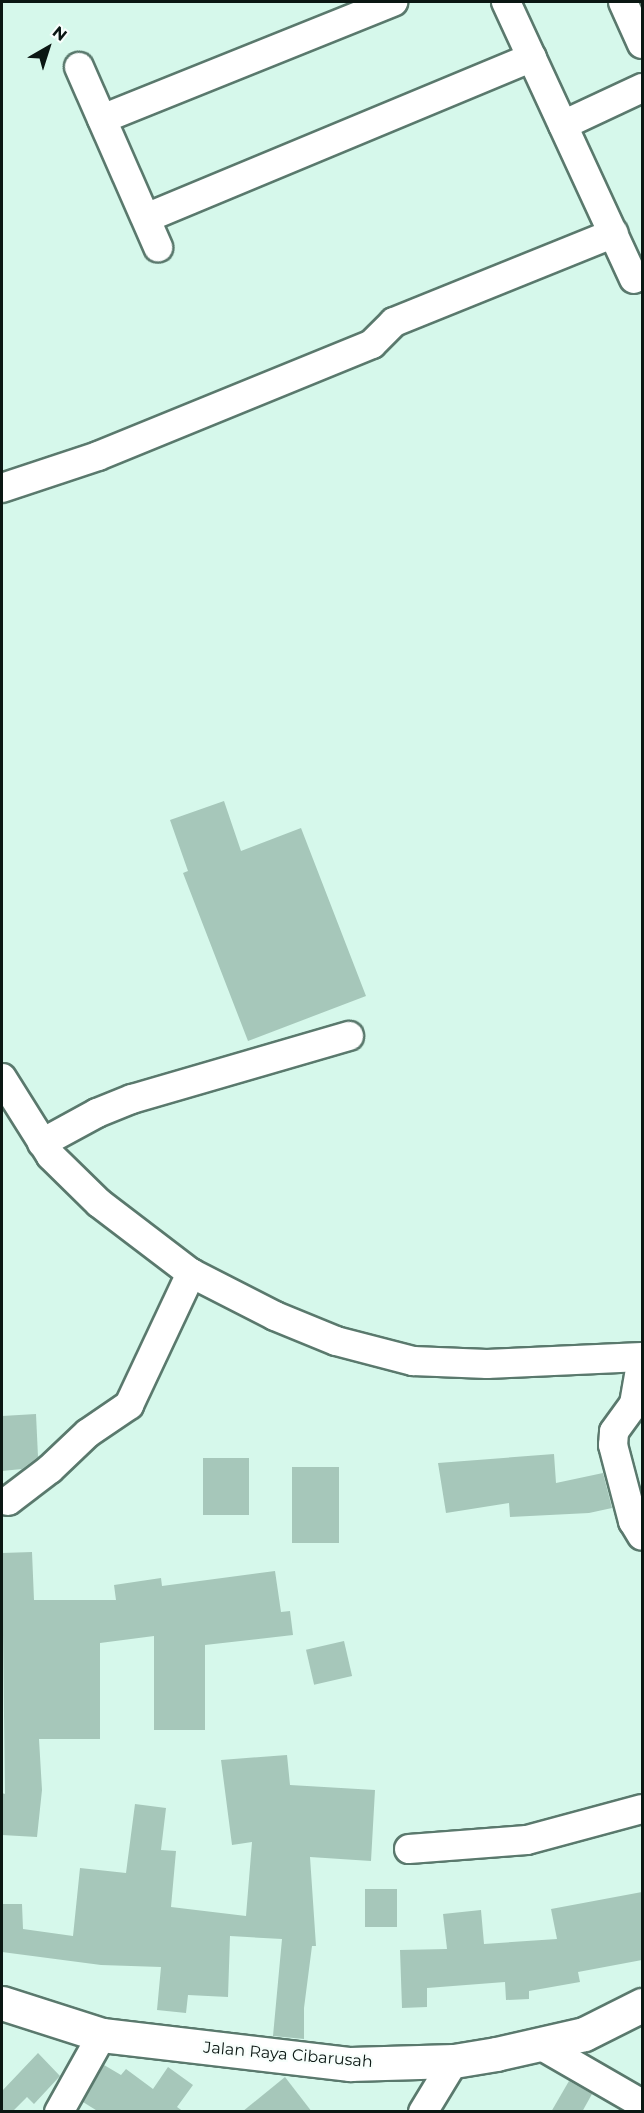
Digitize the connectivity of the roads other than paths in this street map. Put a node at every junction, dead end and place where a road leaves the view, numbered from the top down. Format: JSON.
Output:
{"nodes":[{"id":1,"x":393,"y":2,"type":"edge"},
{"id":2,"x":506,"y":2,"type":"edge"},
{"id":3,"x":623,"y":2,"type":"edge"},
{"id":4,"x":642,"y":44,"type":"edge"},
{"id":5,"x":532,"y":57,"type":"junction"},
{"id":6,"x":79,"y":67,"type":"dead end"},
{"id":7,"x":642,"y":88,"type":"edge"},
{"id":8,"x":102,"y":119,"type":"junction"},
{"id":9,"x":563,"y":124,"type":"junction"},
{"id":10,"x":146,"y":218,"type":"junction"},
{"id":11,"x":614,"y":233,"type":"junction"},
{"id":12,"x":158,"y":247,"type":"dead end"},
{"id":13,"x":634,"y":265,"type":"edge"},
{"id":14,"x":2,"y":488,"type":"edge"},
{"id":15,"x":349,"y":1036,"type":"dead end"},
{"id":16,"x":2,"y":1078,"type":"edge"},
{"id":17,"x":42,"y":1143,"type":"junction"},
{"id":18,"x":188,"y":1280,"type":"junction"},
{"id":19,"x":640,"y":1358,"type":"edge"},
{"id":20,"x":8,"y":1501,"type":"dead end"},
{"id":21,"x":642,"y":1536,"type":"edge"},
{"id":22,"x":642,"y":1809,"type":"edge"},
{"id":23,"x":409,"y":1849,"type":"dead end"},
{"id":24,"x":2,"y":2003,"type":"edge"},
{"id":25,"x":642,"y":2005,"type":"edge"},
{"id":26,"x":102,"y":2035,"type":"junction"},
{"id":27,"x":540,"y":2045,"type":"junction"},
{"id":28,"x":454,"y":2061,"type":"junction"},
{"id":29,"x":642,"y":2104,"type":"edge"},
{"id":30,"x":59,"y":2112,"type":"edge"},
{"id":31,"x":423,"y":2112,"type":"edge"}],
"edges":[{"from":1,"to":8,"type":"street"},
{"from":2,"to":5,"type":"street"},
{"from":3,"to":4,"type":"street"},
{"from":5,"to":9,"type":"street"},
{"from":5,"to":10,"type":"street"},
{"from":6,"to":8,"type":"street"},
{"from":7,"to":9,"type":"street"},
{"from":8,"to":10,"type":"street"},
{"from":9,"to":11,"type":"street"},
{"from":10,"to":12,"type":"street"},
{"from":11,"to":13,"type":"street"},
{"from":11,"to":14,"type":"street"},
{"from":15,"to":17,"type":"street"},
{"from":16,"to":17,"type":"street"},
{"from":17,"to":18,"type":"street"},
{"from":18,"to":19,"type":"street"},
{"from":18,"to":20,"type":"street"},
{"from":19,"to":21,"type":"street"},
{"from":22,"to":23,"type":"street"},
{"from":24,"to":26,"type":"main road","name":"Jalan Raya Cibarusah"},
{"from":25,"to":27,"type":"main road","name":"Jalan Raya Cibarusah"},
{"from":26,"to":28,"type":"main road","name":"Jalan Raya Cibarusah"},
{"from":26,"to":30,"type":"street"},
{"from":27,"to":28,"type":"main road","name":"Jalan Raya Cibarusah"},
{"from":27,"to":29,"type":"street"},
{"from":28,"to":31,"type":"street"}]}
